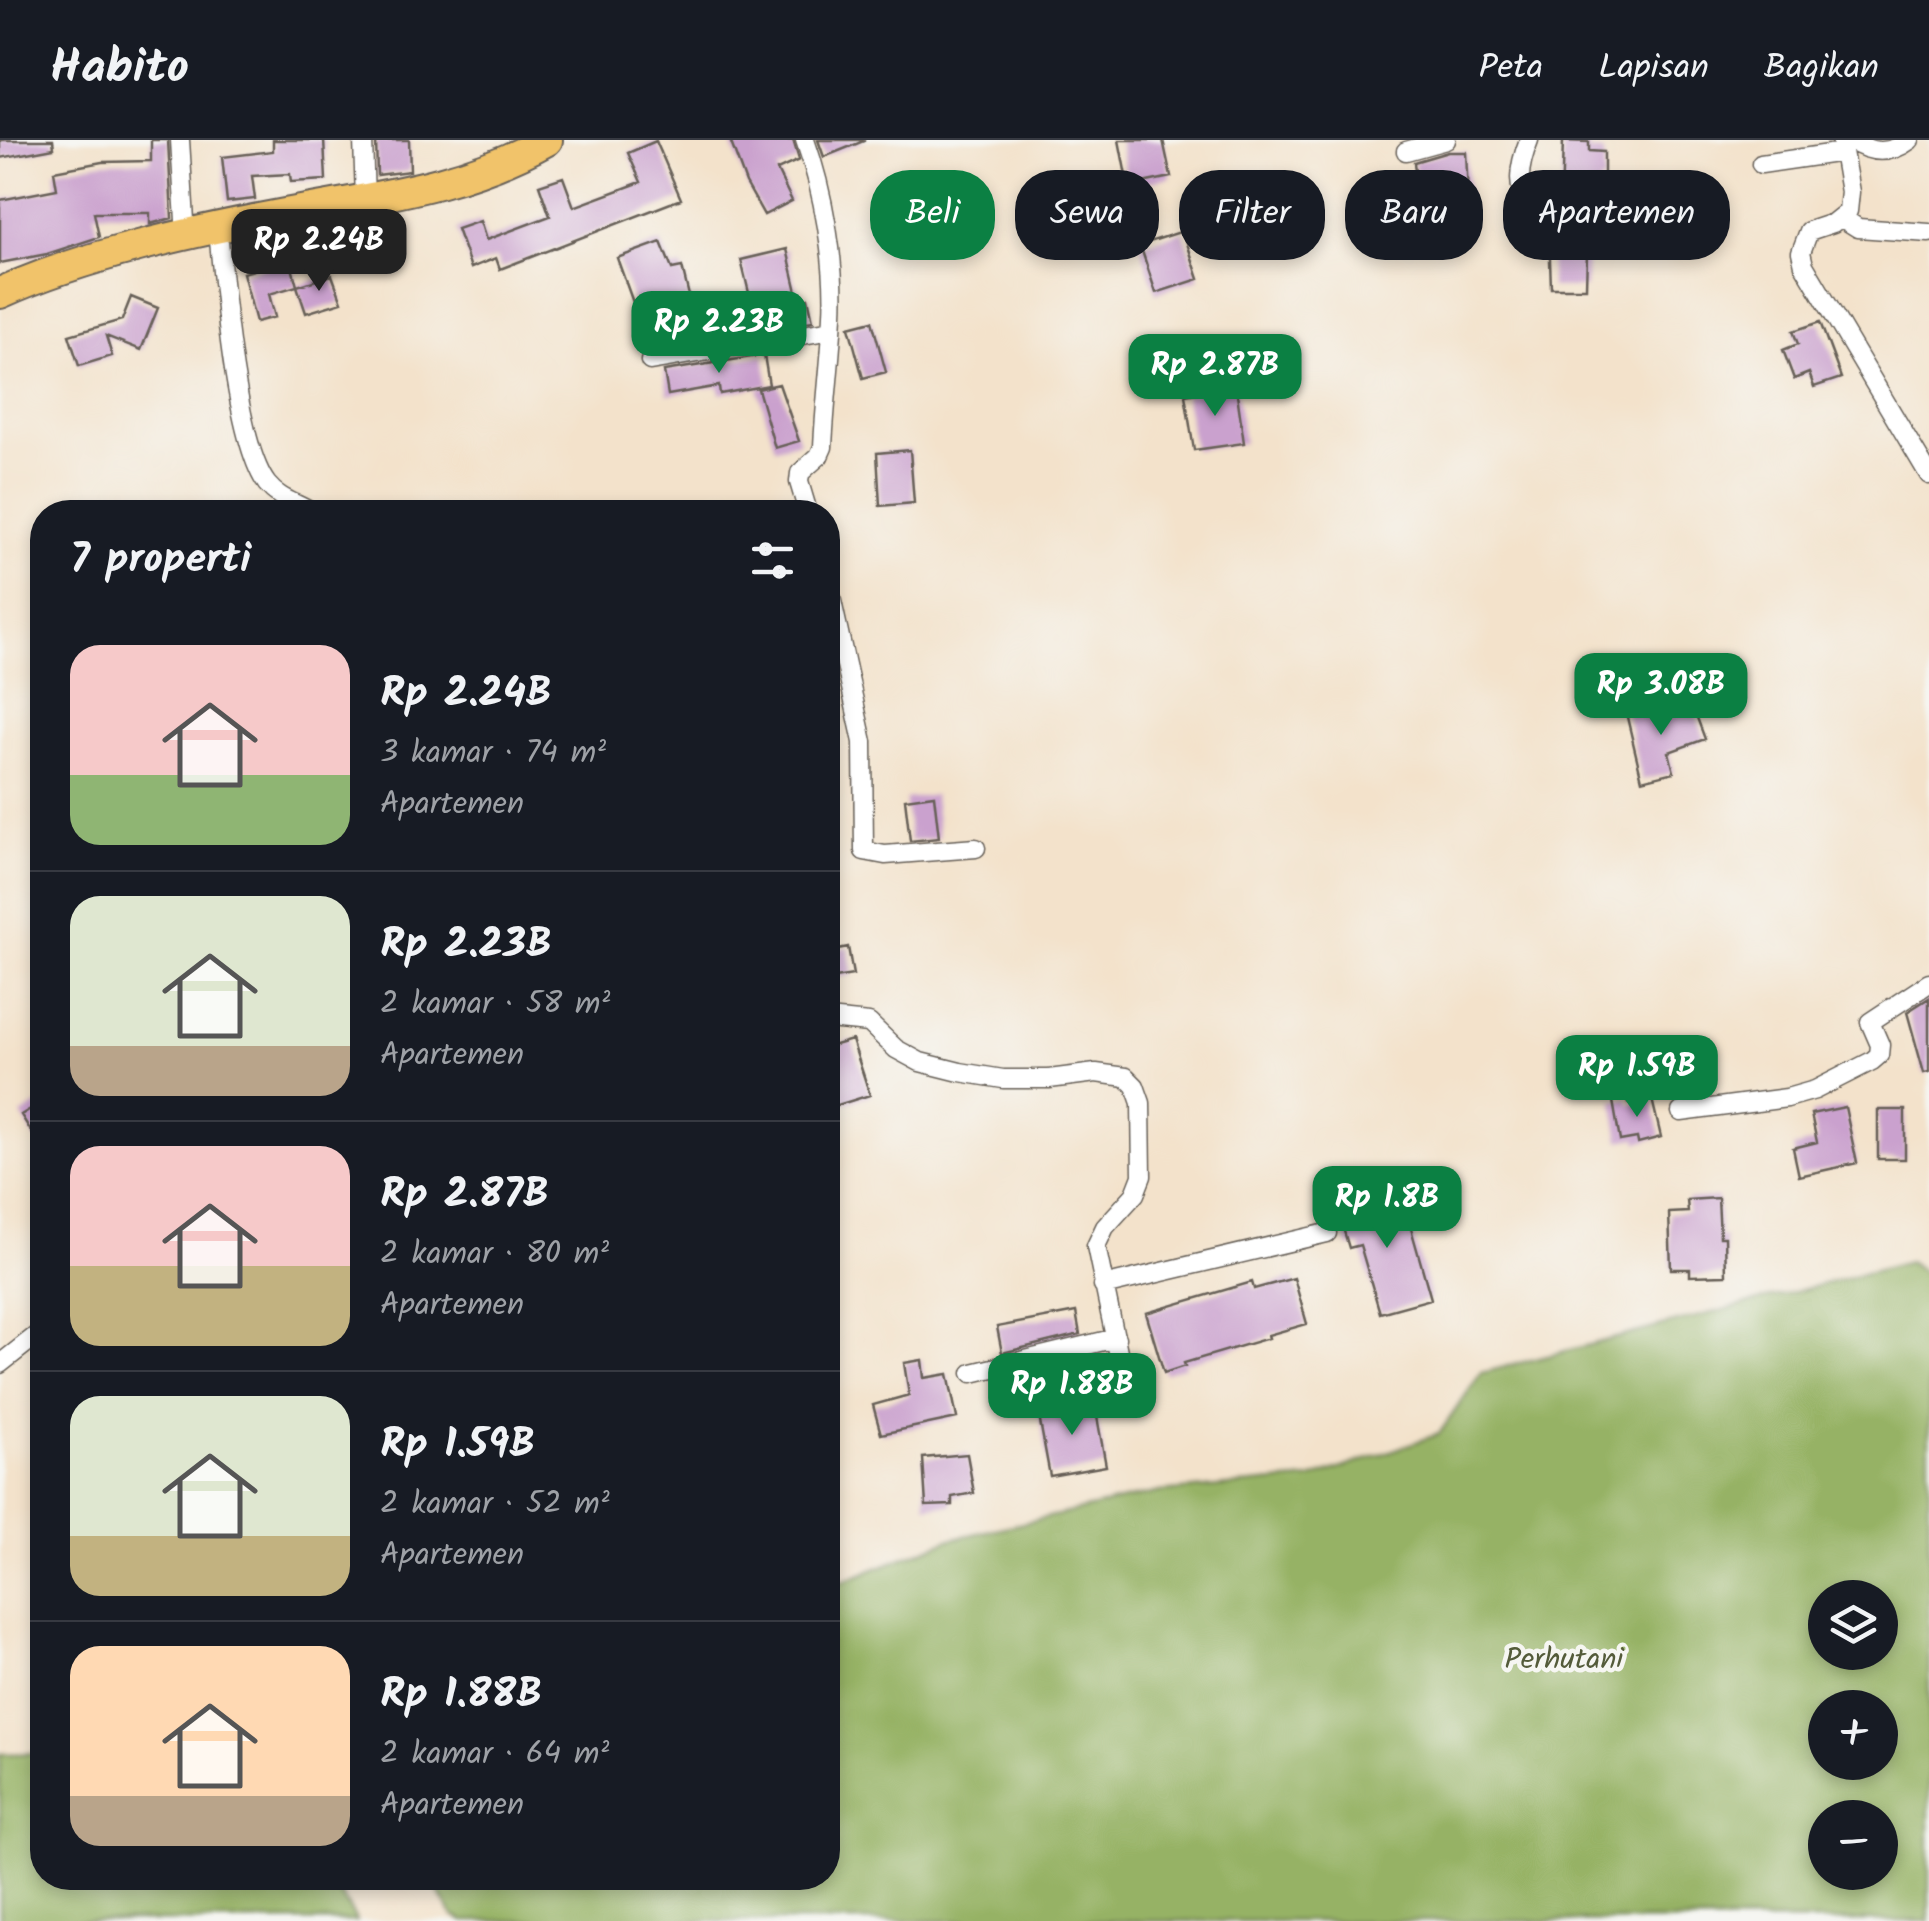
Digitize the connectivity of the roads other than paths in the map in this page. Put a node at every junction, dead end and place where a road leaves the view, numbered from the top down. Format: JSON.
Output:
{"nodes":[{"id":1,"x":180,"y":140,"type":"edge"},
{"id":2,"x":364,"y":140,"type":"edge"},
{"id":3,"x":547,"y":140,"type":"edge"},
{"id":4,"x":805,"y":140,"type":"edge"},
{"id":5,"x":1446,"y":140,"type":"edge"},
{"id":6,"x":1529,"y":140,"type":"edge"},
{"id":7,"x":1910,"y":140,"type":"edge"},
{"id":8,"x":1845,"y":144,"type":"edge"},
{"id":9,"x":1406,"y":152,"type":"dead end"},
{"id":10,"x":1762,"y":164,"type":"dead end"},
{"id":11,"x":1521,"y":170,"type":"edge"},
{"id":12,"x":365,"y":200,"type":"junction"},
{"id":13,"x":1842,"y":218,"type":"junction"},
{"id":14,"x":218,"y":229,"type":"junction"},
{"id":15,"x":1929,"y":233,"type":"edge"},
{"id":16,"x":186,"y":237,"type":"junction"},
{"id":17,"x":0,"y":293,"type":"edge"},
{"id":18,"x":832,"y":330,"type":"junction"},
{"id":19,"x":650,"y":361,"type":"dead end"},
{"id":20,"x":1929,"y":476,"type":"edge"},
{"id":21,"x":283,"y":500,"type":"edge"},
{"id":22,"x":804,"y":500,"type":"edge"},
{"id":23,"x":840,"y":636,"type":"edge"},
{"id":24,"x":976,"y":848,"type":"dead end"},
{"id":25,"x":1929,"y":983,"type":"edge"},
{"id":26,"x":840,"y":1020,"type":"edge"},
{"id":27,"x":1681,"y":1112,"type":"dead end"},
{"id":28,"x":1327,"y":1234,"type":"dead end"},
{"id":29,"x":1103,"y":1286,"type":"junction"},
{"id":30,"x":1116,"y":1338,"type":"junction"},
{"id":31,"x":30,"y":1340,"type":"edge"},
{"id":32,"x":0,"y":1364,"type":"edge"},
{"id":33,"x":972,"y":1373,"type":"dead end"},
{"id":34,"x":1124,"y":1385,"type":"dead end"}],
"edges":[{"from":1,"to":16,"type":"street"},
{"from":2,"to":12,"type":"street"},
{"from":3,"to":12,"type":"highway"},
{"from":4,"to":18,"type":"street"},
{"from":5,"to":9,"type":"street"},
{"from":6,"to":11,"type":"street"},
{"from":7,"to":8,"type":"street"},
{"from":8,"to":10,"type":"street"},
{"from":8,"to":13,"type":"street"},
{"from":12,"to":14,"type":"highway"},
{"from":13,"to":15,"type":"street"},
{"from":13,"to":20,"type":"street"},
{"from":14,"to":16,"type":"highway"},
{"from":14,"to":21,"type":"street"},
{"from":16,"to":17,"type":"highway"},
{"from":18,"to":19,"type":"street"},
{"from":18,"to":22,"type":"street"},
{"from":23,"to":24,"type":"street"},
{"from":25,"to":27,"type":"street"},
{"from":26,"to":29,"type":"street"},
{"from":28,"to":29,"type":"street"},
{"from":29,"to":30,"type":"street"},
{"from":30,"to":33,"type":"street"},
{"from":30,"to":34,"type":"street"},
{"from":31,"to":32,"type":"street"}]}
